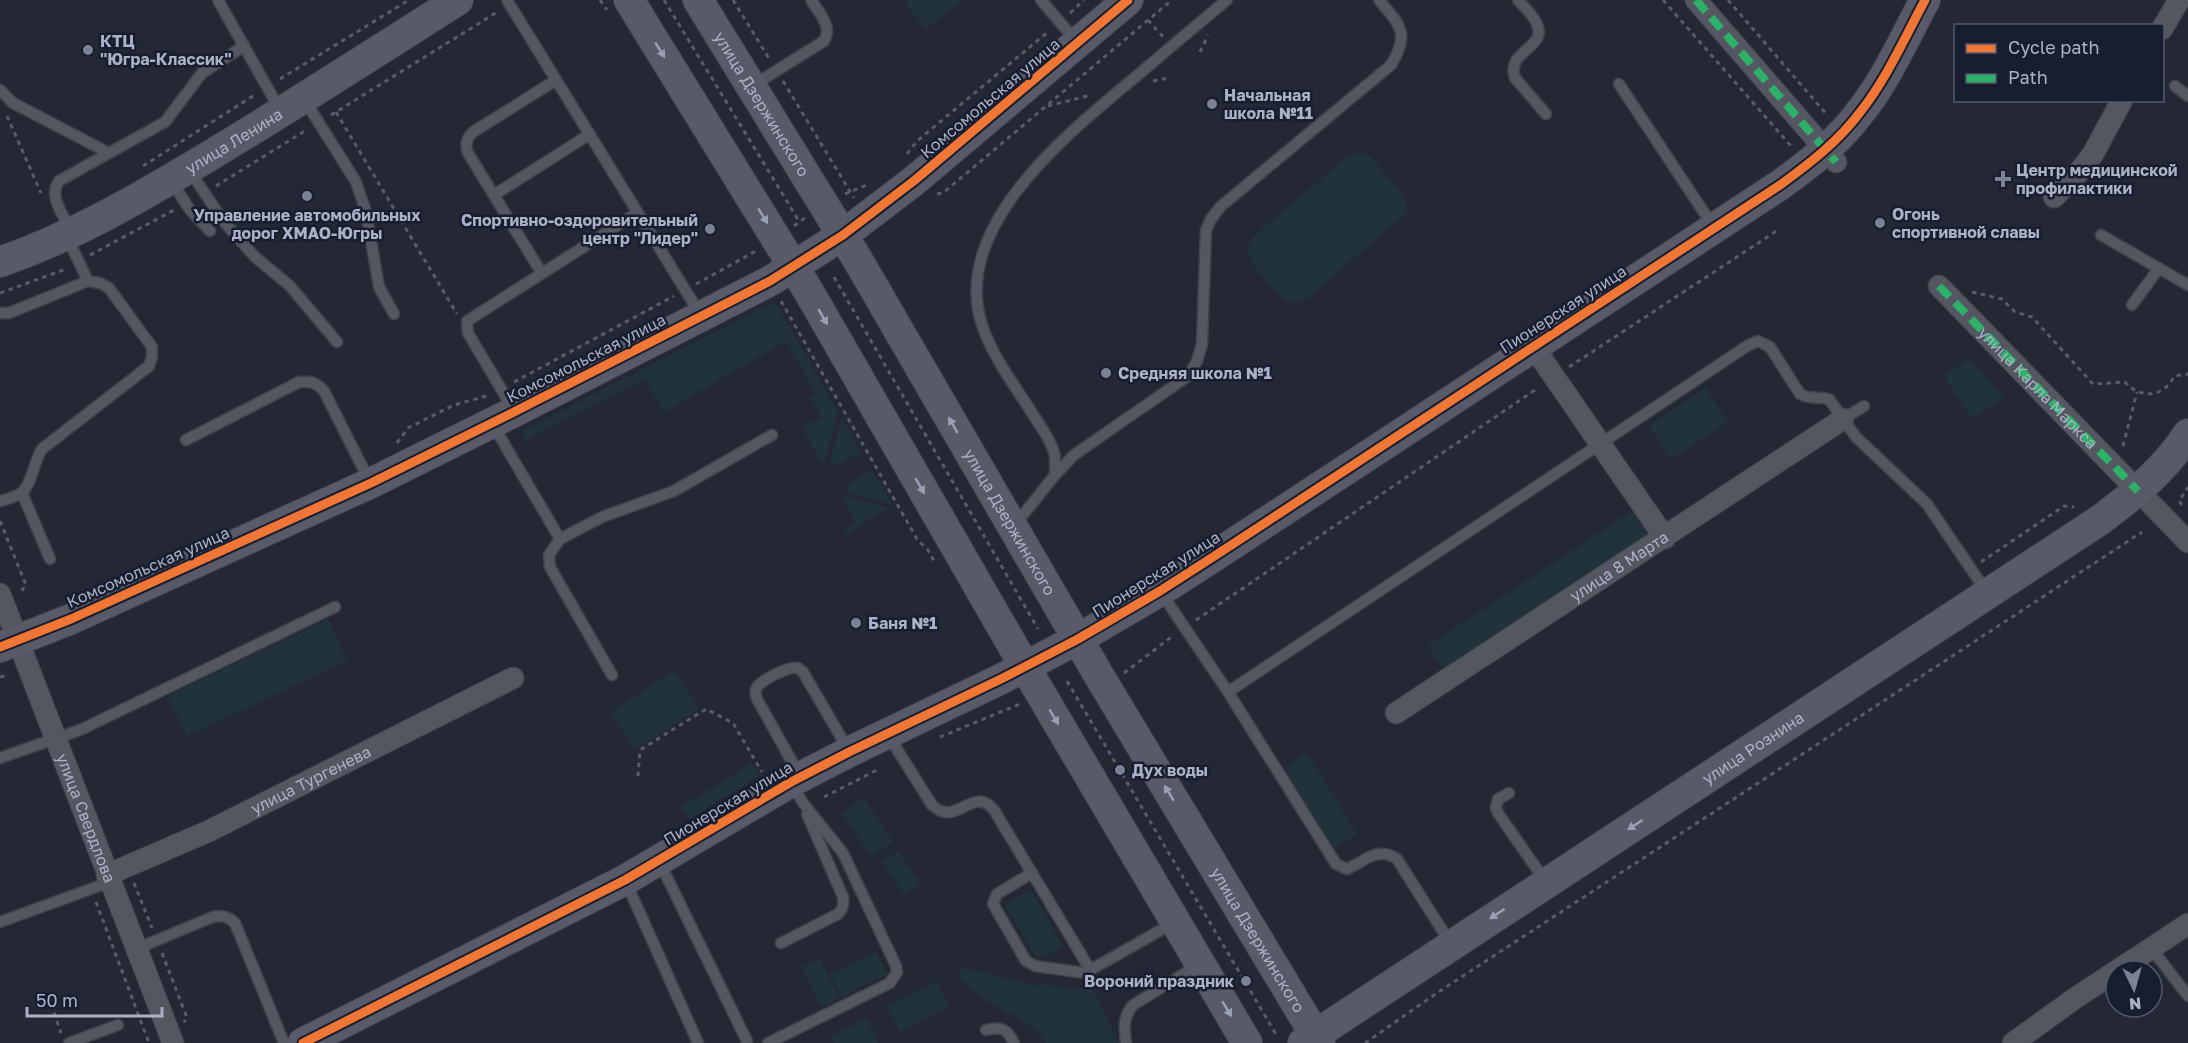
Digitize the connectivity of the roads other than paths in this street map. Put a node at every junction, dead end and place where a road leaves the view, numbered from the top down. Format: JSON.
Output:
{"nodes":[{"id":1,"x":218,"y":0,"type":"edge"},
{"id":2,"x":629,"y":0,"type":"edge"},
{"id":3,"x":698,"y":0,"type":"edge"},
{"id":4,"x":811,"y":0,"type":"edge"},
{"id":5,"x":1041,"y":0,"type":"edge"},
{"id":6,"x":1128,"y":0,"type":"edge"},
{"id":7,"x":1227,"y":0,"type":"edge"},
{"id":8,"x":1379,"y":0,"type":"edge"},
{"id":9,"x":1518,"y":0,"type":"edge"},
{"id":10,"x":1696,"y":0,"type":"edge"},
{"id":11,"x":1925,"y":0,"type":"edge"},
{"id":12,"x":2179,"y":0,"type":"edge"},
{"id":13,"x":453,"y":2,"type":"edge"},
{"id":14,"x":508,"y":2,"type":"edge"},
{"id":15,"x":2164,"y":27,"type":"edge"},
{"id":16,"x":1069,"y":32,"type":"junction"},
{"id":17,"x":244,"y":46,"type":"junction"},
{"id":18,"x":556,"y":80,"type":"junction"},
{"id":19,"x":1619,"y":84,"type":"dead end"},
{"id":20,"x":752,"y":87,"type":"junction"},
{"id":21,"x":2175,"y":87,"type":"dead end"},
{"id":22,"x":0,"y":90,"type":"edge"},
{"id":23,"x":2188,"y":96,"type":"edge"},
{"id":24,"x":2121,"y":102,"type":"edge"},
{"id":25,"x":293,"y":105,"type":"junction"},
{"id":26,"x":1546,"y":114,"type":"dead end"},
{"id":27,"x":590,"y":134,"type":"junction"},
{"id":28,"x":1828,"y":152,"type":"junction"},
{"id":29,"x":109,"y":153,"type":"junction"},
{"id":30,"x":181,"y":184,"type":"junction"},
{"id":31,"x":494,"y":195,"type":"junction"},
{"id":32,"x":2054,"y":197,"type":"dead end"},
{"id":33,"x":637,"y":213,"type":"junction"},
{"id":34,"x":1714,"y":228,"type":"junction"},
{"id":35,"x":210,"y":231,"type":"dead end"},
{"id":36,"x":843,"y":235,"type":"junction"},
{"id":37,"x":2101,"y":235,"type":"dead end"},
{"id":38,"x":72,"y":244,"type":"junction"},
{"id":39,"x":0,"y":262,"type":"edge"},
{"id":40,"x":794,"y":266,"type":"junction"},
{"id":41,"x":2159,"y":268,"type":"junction"},
{"id":42,"x":542,"y":272,"type":"junction"},
{"id":43,"x":88,"y":281,"type":"junction"},
{"id":44,"x":2188,"y":285,"type":"edge"},
{"id":45,"x":1939,"y":286,"type":"road end"},
{"id":46,"x":2132,"y":305,"type":"dead end"},
{"id":47,"x":0,"y":313,"type":"edge"},
{"id":48,"x":394,"y":314,"type":"dead end"},
{"id":49,"x":701,"y":316,"type":"junction"},
{"id":50,"x":337,"y":342,"type":"dead end"},
{"id":51,"x":1533,"y":346,"type":"junction"},
{"id":52,"x":499,"y":405,"type":"junction"},
{"id":53,"x":1864,"y":406,"type":"dead end"},
{"id":54,"x":1843,"y":419,"type":"junction"},
{"id":55,"x":2188,"y":434,"type":"edge"},
{"id":56,"x":772,"y":435,"type":"dead end"},
{"id":57,"x":186,"y":440,"type":"dead end"},
{"id":58,"x":1600,"y":443,"type":"junction"},
{"id":59,"x":2188,"y":464,"type":"edge"},
{"id":60,"x":1055,"y":475,"type":"junction"},
{"id":61,"x":371,"y":483,"type":"junction"},
{"id":62,"x":22,"y":493,"type":"junction"},
{"id":63,"x":2156,"y":498,"type":"junction"},
{"id":64,"x":0,"y":501,"type":"edge"},
{"id":65,"x":1013,"y":527,"type":"junction"},
{"id":66,"x":1665,"y":538,"type":"junction"},
{"id":67,"x":560,"y":539,"type":"junction"},
{"id":68,"x":2188,"y":542,"type":"edge"},
{"id":69,"x":50,"y":559,"type":"dead end"},
{"id":70,"x":1160,"y":591,"type":"junction"},
{"id":71,"x":1988,"y":593,"type":"junction"},
{"id":72,"x":10,"y":597,"type":"edge"},
{"id":73,"x":335,"y":607,"type":"dead end"},
{"id":74,"x":1077,"y":639,"type":"junction"},
{"id":75,"x":8,"y":654,"type":"edge"},
{"id":76,"x":1025,"y":667,"type":"junction"},
{"id":77,"x":612,"y":675,"type":"dead end"},
{"id":78,"x":513,"y":678,"type":"dead end"},
{"id":79,"x":1228,"y":692,"type":"junction"},
{"id":80,"x":1396,"y":713,"type":"dead end"},
{"id":81,"x":55,"y":739,"type":"junction"},
{"id":82,"x":893,"y":743,"type":"junction"},
{"id":83,"x":849,"y":752,"type":"junction"},
{"id":84,"x":0,"y":758,"type":"edge"},
{"id":85,"x":790,"y":785,"type":"junction"},
{"id":86,"x":1509,"y":793,"type":"dead end"},
{"id":87,"x":659,"y":861,"type":"junction"},
{"id":88,"x":1032,"y":873,"type":"junction"},
{"id":89,"x":108,"y":879,"type":"junction"},
{"id":90,"x":625,"y":880,"type":"junction"},
{"id":91,"x":1546,"y":882,"type":"junction"},
{"id":92,"x":0,"y":922,"type":"edge"},
{"id":93,"x":1175,"y":922,"type":"junction"},
{"id":94,"x":2188,"y":924,"type":"edge"},
{"id":95,"x":780,"y":943,"type":"dead end"},
{"id":96,"x":1451,"y":945,"type":"junction"},
{"id":97,"x":2151,"y":948,"type":"junction"},
{"id":98,"x":136,"y":949,"type":"junction"},
{"id":99,"x":1200,"y":964,"type":"junction"},
{"id":100,"x":1091,"y":971,"type":"junction"},
{"id":101,"x":2188,"y":996,"type":"edge"},
{"id":102,"x":118,"y":1025,"type":"dead end"},
{"id":103,"x":986,"y":1030,"type":"dead end"},
{"id":104,"x":1310,"y":1040,"type":"edge"},
{"id":105,"x":747,"y":1041,"type":"dead end"},
{"id":106,"x":69,"y":1043,"type":"edge"},
{"id":107,"x":172,"y":1043,"type":"edge"},
{"id":108,"x":284,"y":1043,"type":"edge"},
{"id":109,"x":303,"y":1043,"type":"edge"},
{"id":110,"x":698,"y":1043,"type":"edge"},
{"id":111,"x":768,"y":1043,"type":"edge"},
{"id":112,"x":1014,"y":1043,"type":"edge"},
{"id":113,"x":1126,"y":1043,"type":"edge"},
{"id":114,"x":1247,"y":1043,"type":"edge"},
{"id":115,"x":2013,"y":1043,"type":"edge"}],
"edges":[{"from":1,"to":17,"type":"lane"},
{"from":2,"to":40,"type":"main road","one_way":true},
{"from":3,"to":20,"type":"main road","name":"улица Дзержинского"},
{"from":4,"to":20,"type":"lane"},
{"from":5,"to":16,"type":"lane"},
{"from":6,"to":16,"type":"main road","name":"Комсомольская улица"},
{"from":7,"to":60,"type":"lane"},
{"from":8,"to":60,"type":"lane"},
{"from":9,"to":26,"type":"lane"},
{"from":10,"to":28,"type":"street"},
{"from":11,"to":28,"type":"main road","name":"Пионерская улица"},
{"from":12,"to":15,"type":"street"},
{"from":13,"to":25,"type":"main road","name":"улица Ленина"},
{"from":14,"to":18,"type":"lane"},
{"from":16,"to":36,"type":"main road","name":"Комсомольская улица"},
{"from":17,"to":25,"type":"lane"},
{"from":17,"to":29,"type":"lane"},
{"from":18,"to":27,"type":"lane"},
{"from":18,"to":31,"type":"lane"},
{"from":19,"to":34,"type":"lane"},
{"from":20,"to":36,"type":"main road","name":"улица Дзержинского"},
{"from":21,"to":23,"type":"lane"},
{"from":22,"to":29,"type":"lane"},
{"from":24,"to":32,"type":"street"},
{"from":25,"to":30,"type":"main road","name":"улица Ленина"},
{"from":25,"to":48,"type":"lane"},
{"from":27,"to":31,"type":"lane"},
{"from":27,"to":33,"type":"lane"},
{"from":28,"to":34,"type":"main road","name":"Пионерская улица"},
{"from":29,"to":38,"type":"lane"},
{"from":30,"to":35,"type":"lane"},
{"from":30,"to":38,"type":"main road","name":"улица Ленина"},
{"from":30,"to":50,"type":"lane"},
{"from":31,"to":42,"type":"lane"},
{"from":33,"to":42,"type":"lane"},
{"from":33,"to":49,"type":"lane"},
{"from":34,"to":51,"type":"main road","name":"Пионерская улица"},
{"from":36,"to":40,"type":"main road","name":"Комсомольская улица"},
{"from":65,"to":36,"type":"main road","name":"улица Дзержинского","one_way":true},
{"from":37,"to":41,"type":"lane"},
{"from":38,"to":39,"type":"main road","name":"улица Ленина"},
{"from":38,"to":43,"type":"lane"},
{"from":40,"to":49,"type":"main road","name":"Комсомольская улица"},
{"from":40,"to":76,"type":"main road","one_way":true},
{"from":41,"to":44,"type":"lane"},
{"from":41,"to":46,"type":"lane"},
{"from":42,"to":52,"type":"lane"},
{"from":43,"to":47,"type":"lane"},
{"from":43,"to":62,"type":"lane"},
{"from":45,"to":63,"type":"street","name":"улица Карла Маркса"},
{"from":49,"to":52,"type":"main road","name":"Комсомольская улица"},
{"from":51,"to":58,"type":"street"},
{"from":51,"to":70,"type":"main road","name":"Пионерская улица"},
{"from":52,"to":61,"type":"main road","name":"Комсомольская улица"},
{"from":52,"to":67,"type":"lane"},
{"from":53,"to":54,"type":"lane"},
{"from":54,"to":58,"type":"lane"},
{"from":54,"to":66,"type":"street","name":"улица 8 Марта"},
{"from":54,"to":71,"type":"lane"},
{"from":55,"to":63,"type":"main road","name":"улица Рознина"},
{"from":56,"to":67,"type":"lane"},
{"from":57,"to":61,"type":"lane"},
{"from":58,"to":66,"type":"street"},
{"from":58,"to":79,"type":"lane"},
{"from":59,"to":63,"type":"main road","name":"улица Рознина"},
{"from":60,"to":65,"type":"lane"},
{"from":61,"to":75,"type":"main road","name":"Комсомольская улица"},
{"from":62,"to":64,"type":"lane"},
{"from":62,"to":69,"type":"lane"},
{"from":63,"to":68,"type":"street","name":"улица Карла Маркса"},
{"from":63,"to":71,"type":"main road","name":"улица Рознина"},
{"from":63,"to":104,"type":"main road","name":"улица Рознина"},
{"from":65,"to":74,"type":"main road","name":"улица Дзержинского"},
{"from":66,"to":80,"type":"street","name":"улица 8 Марта"},
{"from":67,"to":77,"type":"lane"},
{"from":70,"to":74,"type":"main road","name":"Пионерская улица"},
{"from":70,"to":79,"type":"lane"},
{"from":71,"to":91,"type":"main road","name":"улица Рознина","one_way":true},
{"from":72,"to":75,"type":"street","name":"улица Свердлова"},
{"from":73,"to":81,"type":"lane"},
{"from":74,"to":76,"type":"main road","name":"Пионерская улица"},
{"from":104,"to":74,"type":"main road","name":"улица Дзержинского","one_way":true},
{"from":75,"to":81,"type":"street","name":"улица Свердлова"},
{"from":76,"to":82,"type":"main road","name":"Пионерская улица"},
{"from":76,"to":93,"type":"main road","one_way":true},
{"from":78,"to":89,"type":"street","name":"улица Тургенева"},
{"from":79,"to":96,"type":"lane"},
{"from":81,"to":84,"type":"lane"},
{"from":81,"to":89,"type":"street","name":"улица Свердлова"},
{"from":82,"to":83,"type":"main road","name":"Пионерская улица"},
{"from":82,"to":88,"type":"lane"},
{"from":83,"to":85,"type":"main road","name":"Пионерская улица"},
{"from":83,"to":85,"type":"lane"},
{"from":85,"to":87,"type":"main road","name":"Пионерская улица"},
{"from":85,"to":95,"type":"lane"},
{"from":85,"to":111,"type":"lane"},
{"from":86,"to":91,"type":"lane"},
{"from":87,"to":90,"type":"main road","name":"Пионерская улица"},
{"from":87,"to":105,"type":"lane"},
{"from":88,"to":100,"type":"lane"},
{"from":88,"to":100,"type":"lane"},
{"from":89,"to":92,"type":"lane"},
{"from":89,"to":98,"type":"street","name":"улица Свердлова"},
{"from":90,"to":109,"type":"main road","name":"Пионерская улица"},
{"from":90,"to":110,"type":"lane"},
{"from":91,"to":96,"type":"main road","name":"улица Рознина","one_way":true},
{"from":93,"to":99,"type":"main road"},
{"from":93,"to":100,"type":"lane"},
{"from":94,"to":97,"type":"street"},
{"from":96,"to":104,"type":"main road","name":"улица Рознина"},
{"from":97,"to":101,"type":"lane"},
{"from":97,"to":115,"type":"street"},
{"from":98,"to":107,"type":"street","name":"улица Свердлова"},
{"from":98,"to":108,"type":"lane"},
{"from":99,"to":113,"type":"lane"},
{"from":99,"to":114,"type":"main road","one_way":true},
{"from":102,"to":106,"type":"lane"},
{"from":103,"to":112,"type":"lane"}]}
